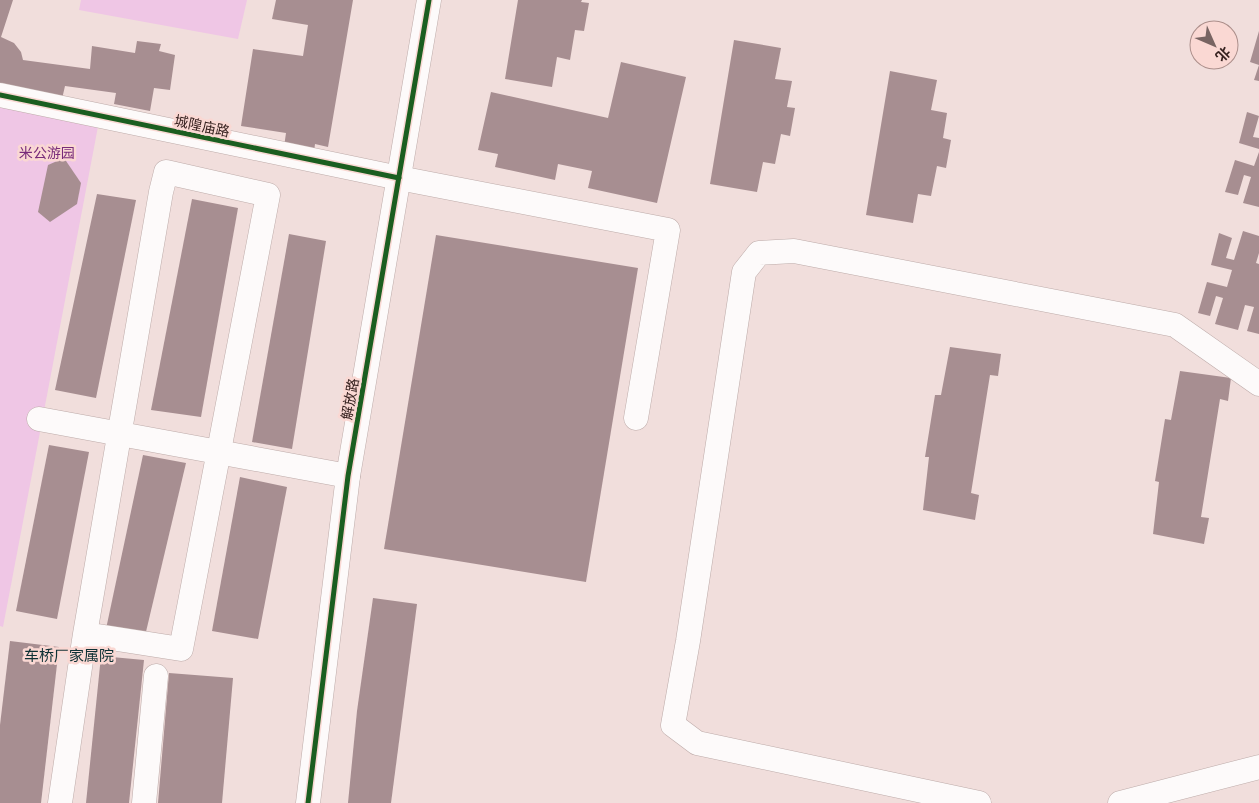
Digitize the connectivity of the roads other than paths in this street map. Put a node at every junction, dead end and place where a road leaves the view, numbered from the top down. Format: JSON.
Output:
{"nodes":[{"id":1,"x":428,"y":0,"type":"edge"},
{"id":2,"x":0,"y":95,"type":"edge"},
{"id":3,"x":399,"y":178,"type":"junction"},
{"id":4,"x":1259,"y":384,"type":"edge"},
{"id":5,"x":636,"y":418,"type":"dead end"},
{"id":6,"x":39,"y":419,"type":"dead end"},
{"id":7,"x":119,"y":435,"type":"junction"},
{"id":8,"x":218,"y":453,"type":"junction"},
{"id":9,"x":348,"y":476,"type":"junction"},
{"id":10,"x":85,"y":634,"type":"junction"},
{"id":11,"x":156,"y":676,"type":"dead end"},
{"id":12,"x":1259,"y":767,"type":"edge"},
{"id":13,"x":60,"y":803,"type":"edge"},
{"id":14,"x":144,"y":803,"type":"edge"},
{"id":15,"x":308,"y":803,"type":"edge"},
{"id":16,"x":979,"y":803,"type":"edge"},
{"id":17,"x":1120,"y":803,"type":"edge"}],
"edges":[{"from":1,"to":3,"type":"street","name":"解放路"},
{"from":2,"to":3,"type":"street","name":"城隍庙路"},
{"from":3,"to":5,"type":"street","name":"城隍庙路"},
{"from":3,"to":9,"type":"street","name":"解放路"},
{"from":4,"to":16,"type":"street"},
{"from":6,"to":7,"type":"street"},
{"from":7,"to":8,"type":"street"},
{"from":7,"to":8,"type":"street"},
{"from":7,"to":10,"type":"street"},
{"from":8,"to":9,"type":"street"},
{"from":8,"to":10,"type":"street"},
{"from":9,"to":15,"type":"street","name":"解放路"},
{"from":10,"to":13,"type":"street"},
{"from":11,"to":14,"type":"street"},
{"from":12,"to":17,"type":"street"}]}
